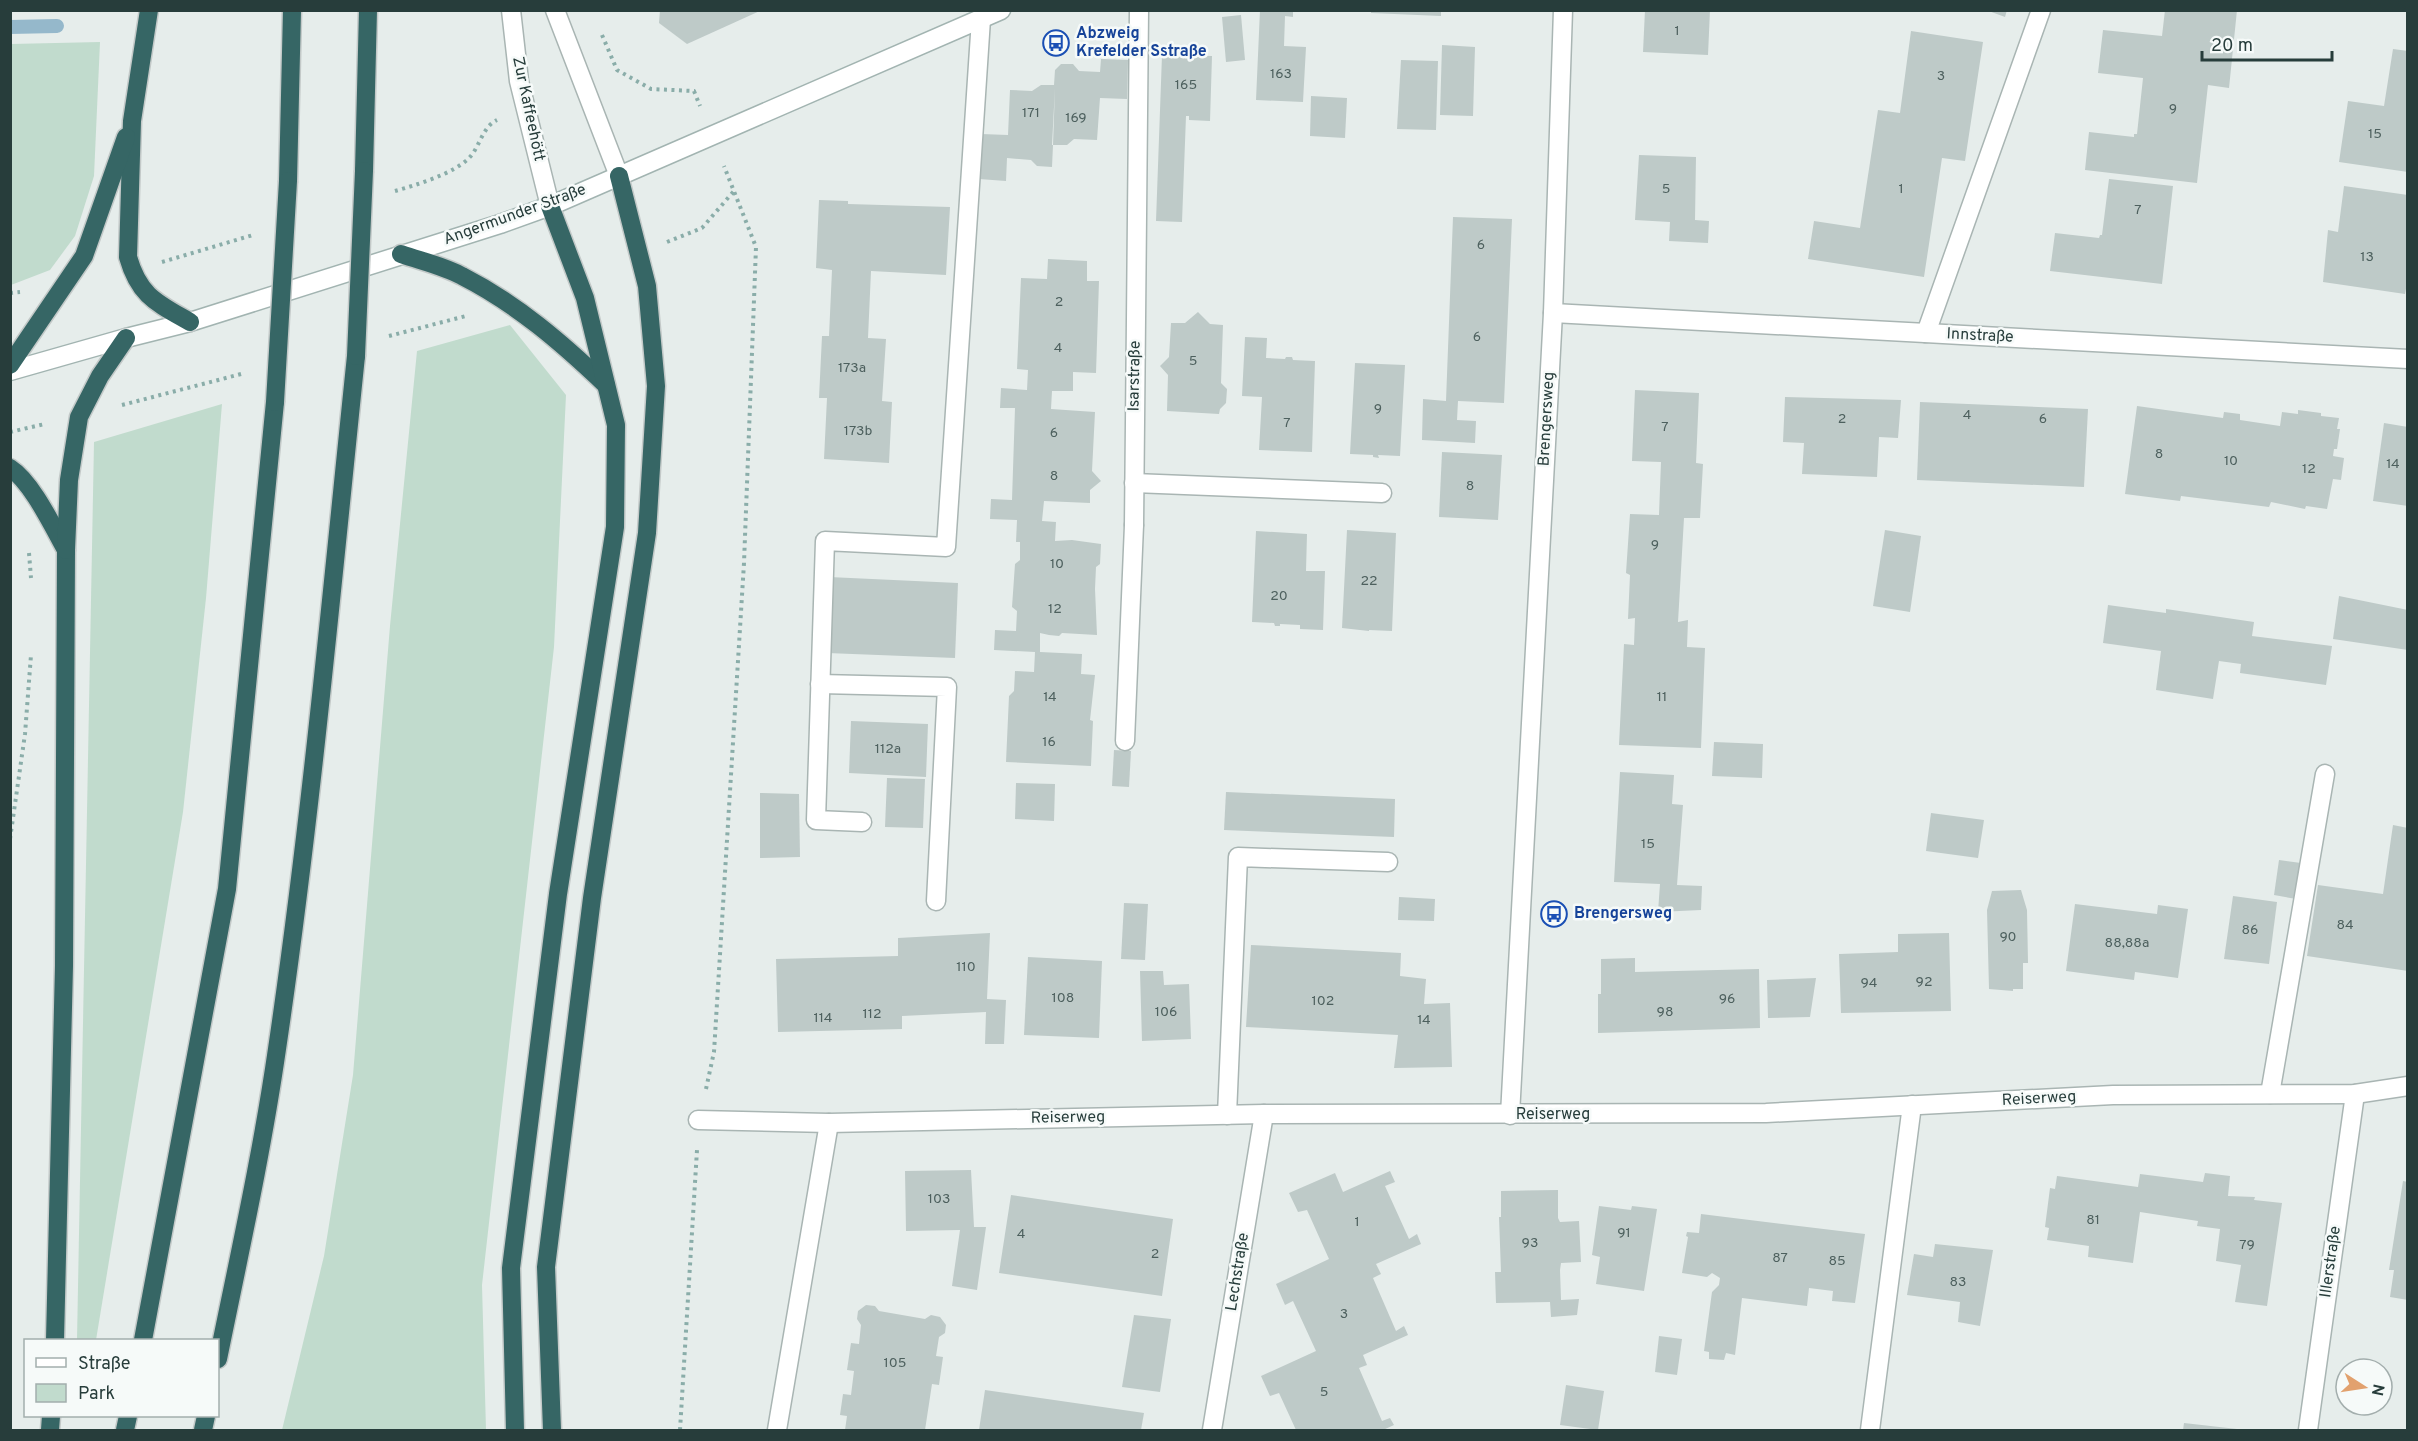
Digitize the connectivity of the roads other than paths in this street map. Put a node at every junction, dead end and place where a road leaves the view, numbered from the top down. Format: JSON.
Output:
{"nodes":[{"id":1,"x":149,"y":10,"type":"edge"},
{"id":2,"x":292,"y":10,"type":"edge"},
{"id":3,"x":368,"y":10,"type":"edge"},
{"id":4,"x":511,"y":10,"type":"edge"},
{"id":5,"x":555,"y":10,"type":"edge"},
{"id":6,"x":1001,"y":10,"type":"edge"},
{"id":7,"x":1139,"y":10,"type":"edge"},
{"id":8,"x":1563,"y":10,"type":"edge"},
{"id":9,"x":2041,"y":10,"type":"edge"},
{"id":10,"x":981,"y":19,"type":"junction"},
{"id":11,"x":132,"y":121,"type":"junction"},
{"id":12,"x":620,"y":176,"type":"junction"},
{"id":13,"x":550,"y":206,"type":"junction"},
{"id":14,"x":401,"y":254,"type":"junction"},
{"id":15,"x":1552,"y":313,"type":"junction"},
{"id":16,"x":190,"y":322,"type":"junction"},
{"id":17,"x":1926,"y":333,"type":"junction"},
{"id":18,"x":126,"y":338,"type":"junction"},
{"id":19,"x":2408,"y":359,"type":"edge"},
{"id":20,"x":10,"y":365,"type":"edge"},
{"id":21,"x":10,"y":371,"type":"edge"},
{"id":22,"x":606,"y":385,"type":"junction"},
{"id":23,"x":10,"y":468,"type":"edge"},
{"id":24,"x":1134,"y":483,"type":"junction"},
{"id":25,"x":1382,"y":493,"type":"dead end"},
{"id":26,"x":66,"y":550,"type":"junction"},
{"id":27,"x":820,"y":684,"type":"junction"},
{"id":28,"x":1125,"y":741,"type":"dead end"},
{"id":29,"x":2325,"y":774,"type":"dead end"},
{"id":30,"x":862,"y":822,"type":"dead end"},
{"id":31,"x":1388,"y":862,"type":"dead end"},
{"id":32,"x":936,"y":901,"type":"dead end"},
{"id":33,"x":2408,"y":1086,"type":"edge"},
{"id":34,"x":2270,"y":1094,"type":"junction"},
{"id":35,"x":2355,"y":1094,"type":"junction"},
{"id":36,"x":1912,"y":1106,"type":"junction"},
{"id":37,"x":1264,"y":1114,"type":"junction"},
{"id":38,"x":1227,"y":1115,"type":"junction"},
{"id":39,"x":1510,"y":1115,"type":"junction"},
{"id":40,"x":698,"y":1120,"type":"road end"},
{"id":41,"x":829,"y":1123,"type":"junction"},
{"id":42,"x":55,"y":1339,"type":"edge"},
{"id":43,"x":143,"y":1339,"type":"edge"},
{"id":44,"x":219,"y":1354,"type":"edge"},
{"id":45,"x":515,"y":1431,"type":"edge"},
{"id":46,"x":552,"y":1431,"type":"edge"},
{"id":47,"x":777,"y":1431,"type":"edge"},
{"id":48,"x":1212,"y":1431,"type":"edge"},
{"id":49,"x":1870,"y":1431,"type":"edge"},
{"id":50,"x":2308,"y":1431,"type":"edge"}],
"edges":[{"from":1,"to":11,"type":"highway"},
{"from":2,"to":43,"type":"highway","bridge":true},
{"from":3,"to":44,"type":"highway","bridge":true},
{"from":4,"to":13,"type":"street","name":"Zur Kaffeehött"},
{"from":5,"to":12,"type":"street"},
{"from":6,"to":10,"type":"street","name":"Angermunder Straße"},
{"from":7,"to":24,"type":"street","name":"Isarstraße"},
{"from":8,"to":15,"type":"street","name":"Brengersweg"},
{"from":9,"to":17,"type":"street"},
{"from":10,"to":12,"type":"street","name":"Angermunder Straße"},
{"from":10,"to":27,"type":"street"},
{"from":11,"to":16,"type":"highway"},
{"from":11,"to":20,"type":"highway"},
{"from":12,"to":13,"type":"street","name":"Angermunder Straße"},
{"from":12,"to":46,"type":"highway"},
{"from":13,"to":14,"type":"street","name":"Angermunder Straße"},
{"from":13,"to":22,"type":"highway"},
{"from":14,"to":16,"type":"street","name":"Angermunder Straße"},
{"from":14,"to":22,"type":"highway"},
{"from":15,"to":17,"type":"street","name":"Innstraße"},
{"from":15,"to":39,"type":"street","name":"Brengersweg"},
{"from":16,"to":18,"type":"street","name":"Angermunder Straße"},
{"from":17,"to":19,"type":"street","name":"Innstraße"},
{"from":18,"to":21,"type":"street","name":"Angermunder Straße"},
{"from":18,"to":26,"type":"highway"},
{"from":22,"to":45,"type":"highway"},
{"from":23,"to":26,"type":"highway"},
{"from":24,"to":25,"type":"street"},
{"from":24,"to":28,"type":"street","name":"Isarstraße"},
{"from":26,"to":42,"type":"highway"},
{"from":27,"to":30,"type":"street"},
{"from":27,"to":32,"type":"street"},
{"from":29,"to":34,"type":"street"},
{"from":31,"to":38,"type":"street"},
{"from":33,"to":35,"type":"street","name":"Reiserweg"},
{"from":34,"to":35,"type":"street","name":"Reiserweg"},
{"from":34,"to":36,"type":"street","name":"Reiserweg"},
{"from":35,"to":50,"type":"street","name":"Illerstraße"},
{"from":36,"to":39,"type":"street","name":"Reiserweg"},
{"from":36,"to":49,"type":"street"},
{"from":37,"to":38,"type":"street","name":"Reiserweg"},
{"from":37,"to":39,"type":"street","name":"Reiserweg"},
{"from":37,"to":48,"type":"street","name":"Lechstraße"},
{"from":38,"to":41,"type":"street","name":"Reiserweg"},
{"from":40,"to":41,"type":"street","name":"Reiserweg"},
{"from":41,"to":47,"type":"street"}]}
